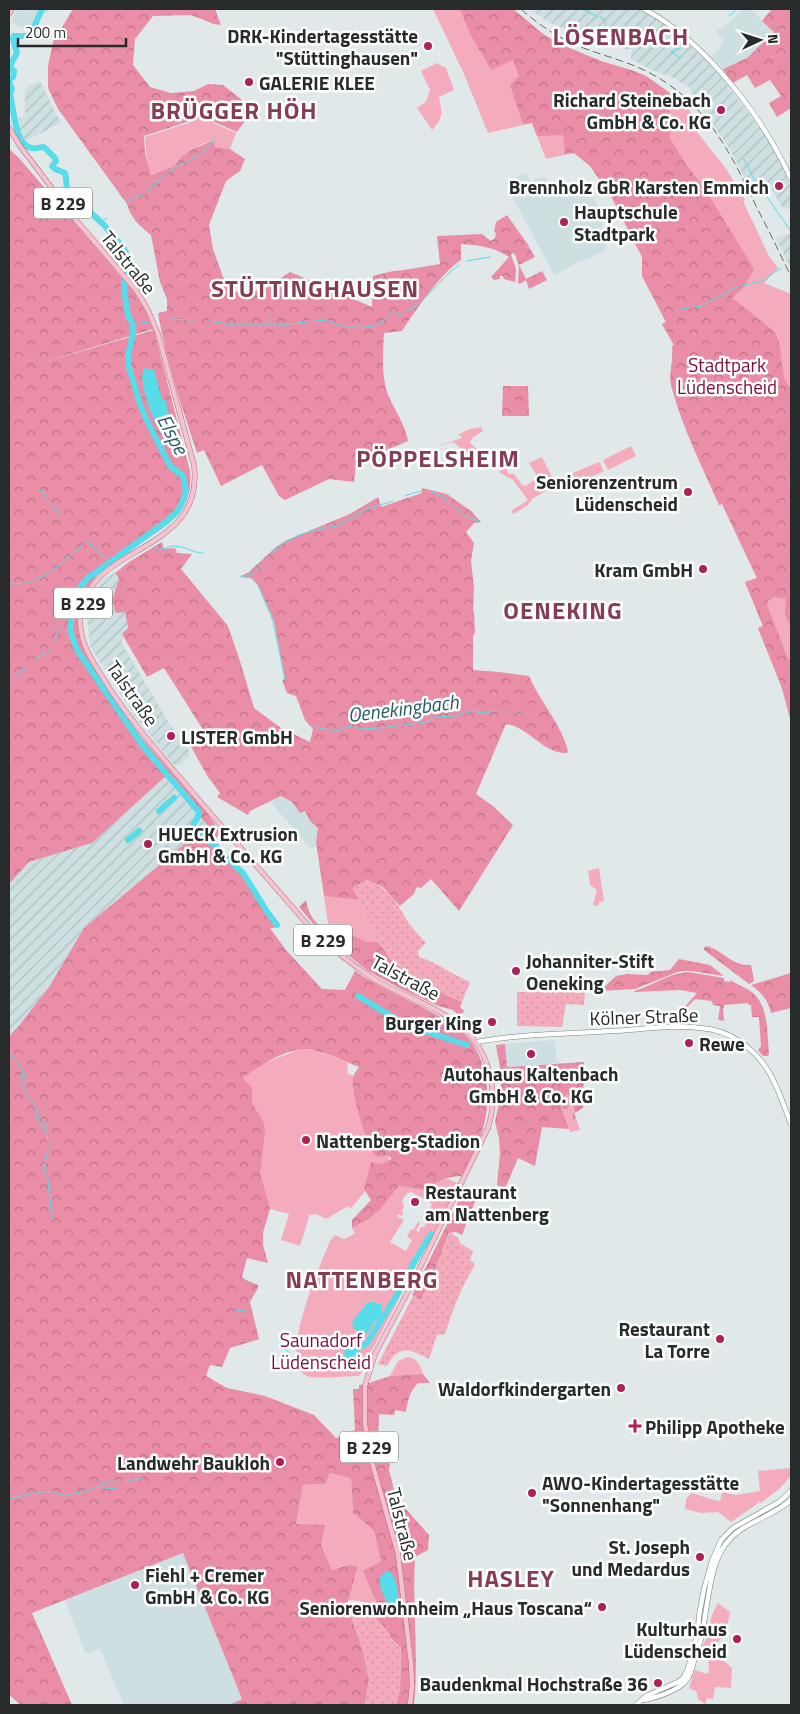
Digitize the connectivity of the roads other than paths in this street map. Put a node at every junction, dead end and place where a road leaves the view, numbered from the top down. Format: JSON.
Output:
{"nodes":[{"id":1,"x":12,"y":9,"type":"edge"},
{"id":2,"x":644,"y":9,"type":"edge"},
{"id":3,"x":9,"y":14,"type":"edge"},
{"id":4,"x":9,"y":128,"type":"edge"},
{"id":5,"x":791,"y":179,"type":"edge"},
{"id":6,"x":477,"y":1042,"type":"junction"},
{"id":7,"x":791,"y":1124,"type":"edge"},
{"id":8,"x":791,"y":1491,"type":"edge"},
{"id":9,"x":791,"y":1500,"type":"edge"},
{"id":10,"x":653,"y":1696,"type":"junction"},
{"id":11,"x":410,"y":1705,"type":"edge"},
{"id":12,"x":636,"y":1705,"type":"edge"}],
"edges":[{"from":1,"to":3,"type":"main road"},
{"from":2,"to":5,"type":"main road"},
{"from":4,"to":6,"type":"main road","name":"Talstraße","number":"B 229"},
{"from":6,"to":7,"type":"main road","name":"Kölner Straße"},
{"from":6,"to":11,"type":"main road","name":"Talstraße","number":"B 229"},
{"from":8,"to":10,"type":"main road"},
{"from":9,"to":10,"type":"main road"},
{"from":10,"to":12,"type":"main road"}]}
